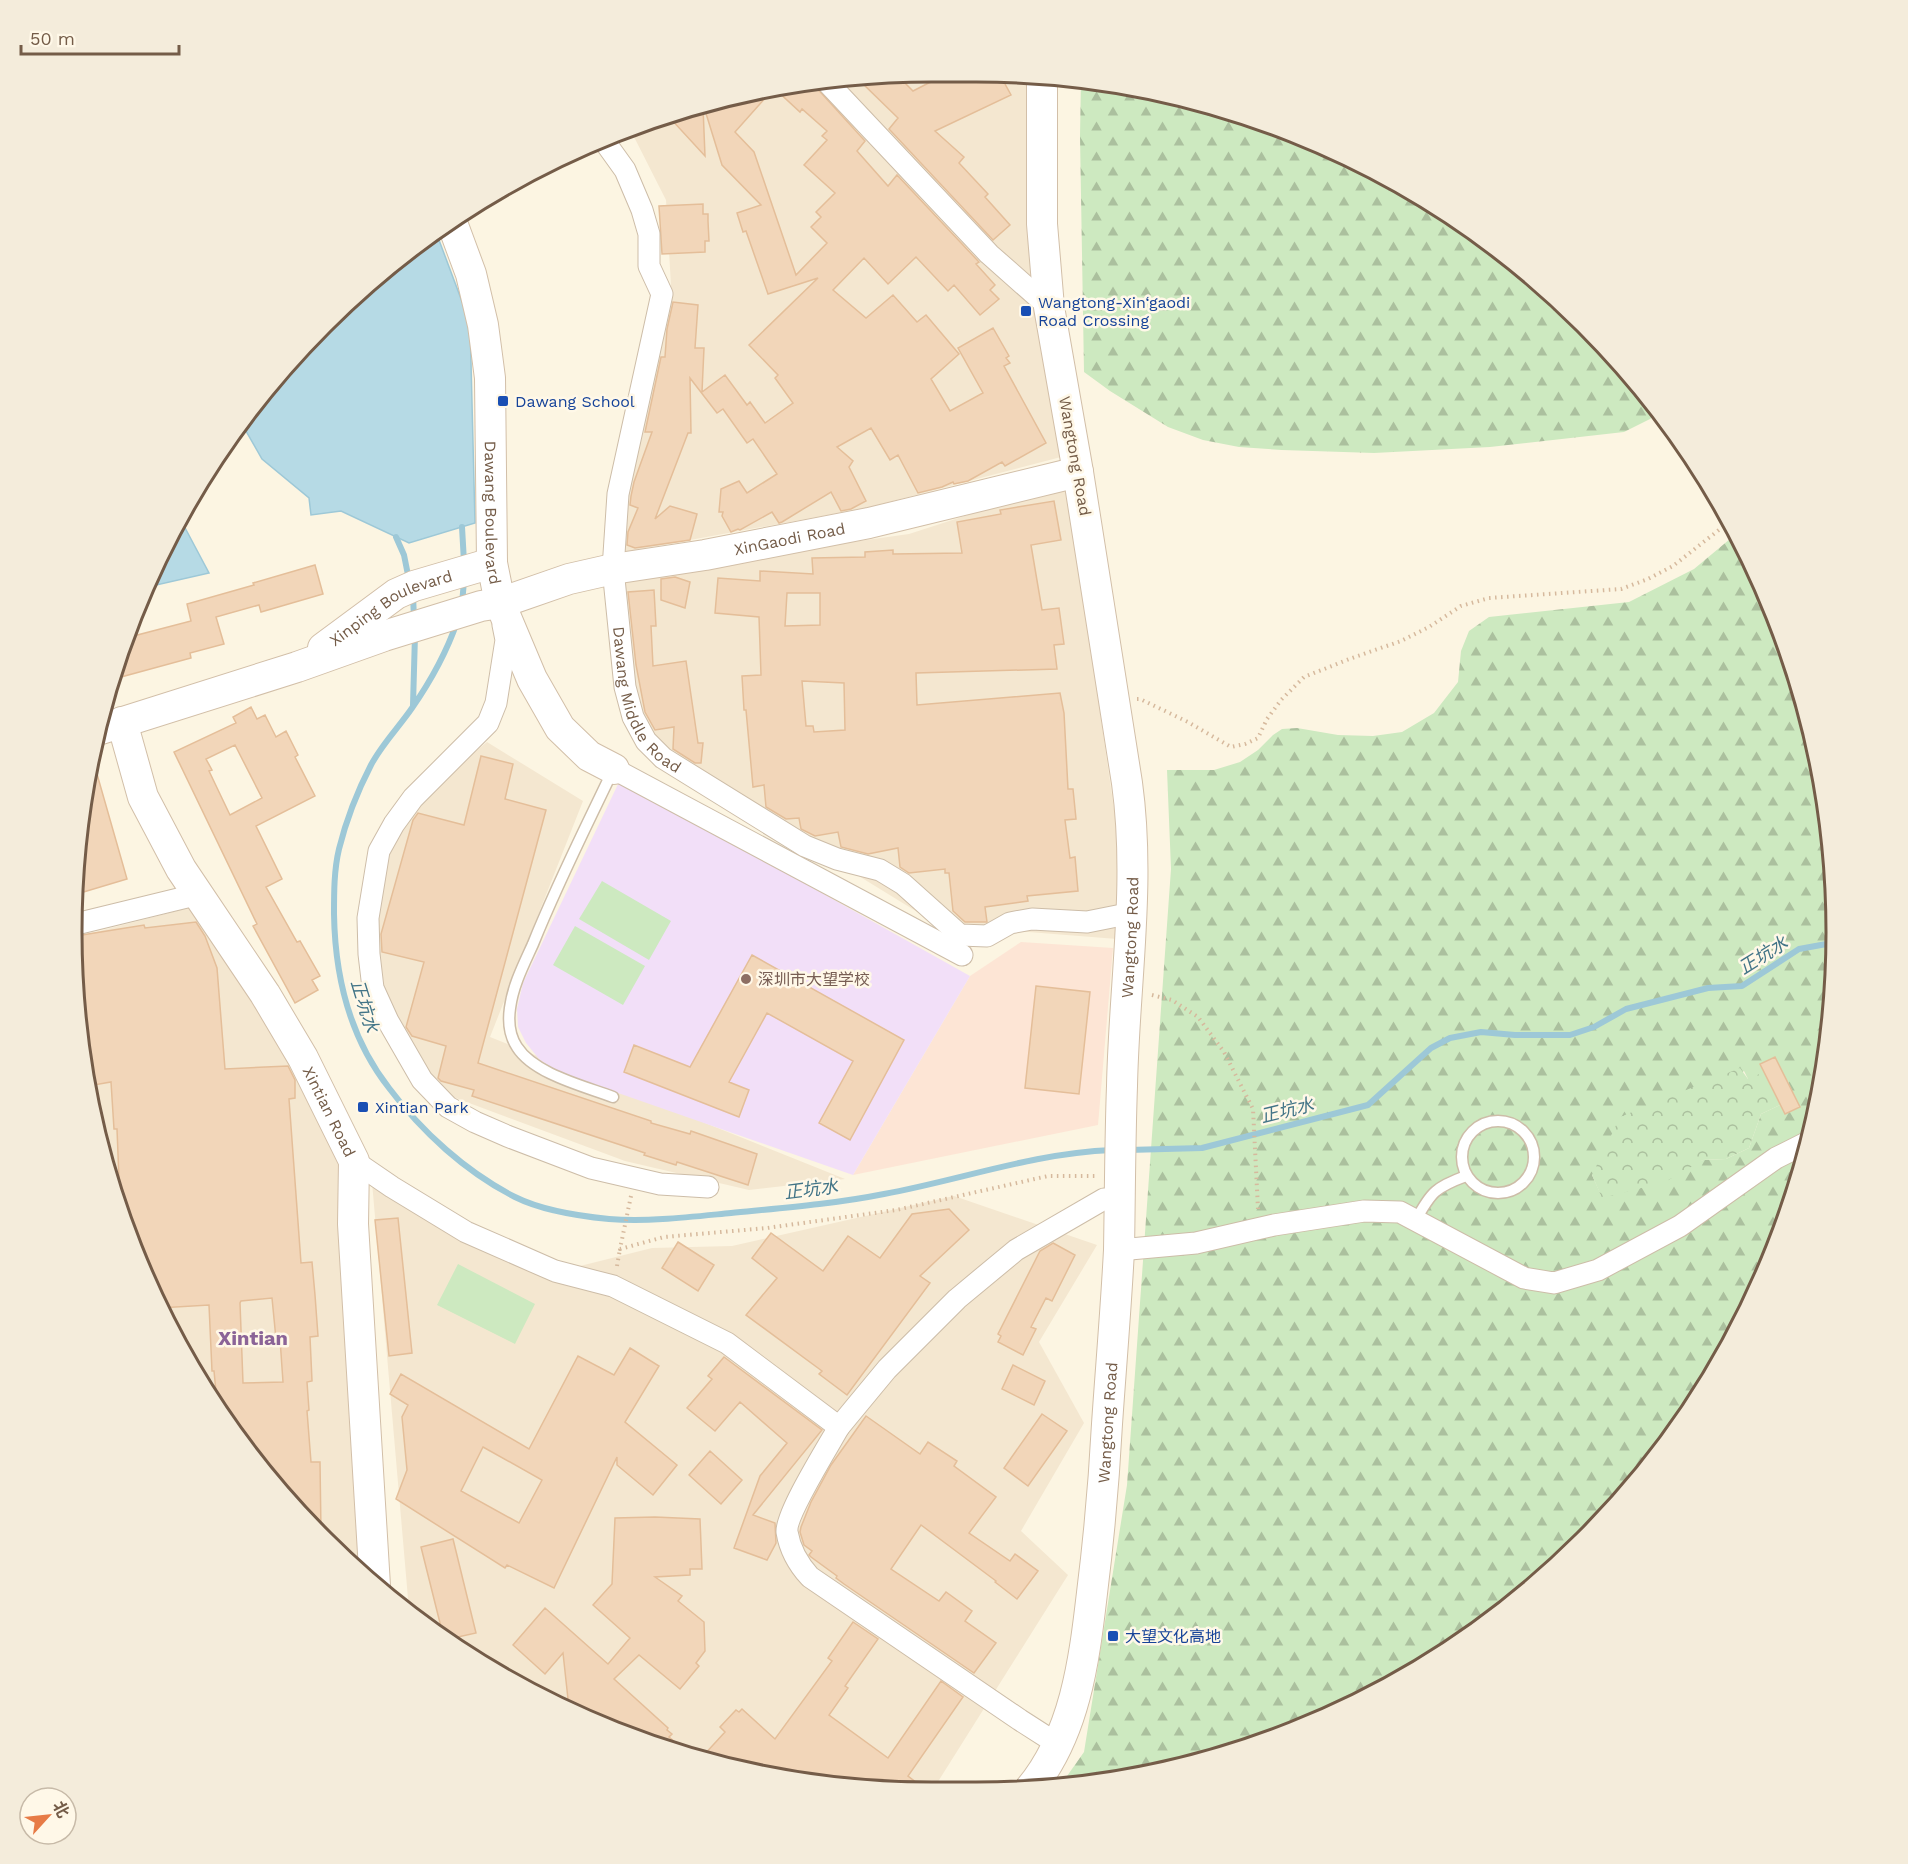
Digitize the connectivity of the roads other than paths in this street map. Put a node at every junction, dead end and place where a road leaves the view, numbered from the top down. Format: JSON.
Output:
{"nodes":[{"id":1,"x":1042,"y":85,"type":"edge"},
{"id":2,"x":833,"y":89,"type":"edge"},
{"id":3,"x":608,"y":147,"type":"edge"},
{"id":4,"x":455,"y":230,"type":"edge"},
{"id":5,"x":1049,"y":307,"type":"junction"},
{"id":6,"x":1078,"y":472,"type":"junction"},
{"id":7,"x":483,"y":565,"type":"junction"},
{"id":8,"x":613,"y":569,"type":"junction"},
{"id":9,"x":491,"y":605,"type":"junction"},
{"id":10,"x":297,"y":667,"type":"junction"},
{"id":11,"x":111,"y":726,"type":"edge"},
{"id":12,"x":614,"y":769,"type":"junction"},
{"id":13,"x":199,"y":894,"type":"junction"},
{"id":14,"x":1132,"y":913,"type":"junction"},
{"id":15,"x":82,"y":922,"type":"edge"},
{"id":16,"x":962,"y":955,"type":"dead end"},
{"id":17,"x":613,"y":1097,"type":"dead end"},
{"id":18,"x":1798,"y":1147,"type":"edge"},
{"id":19,"x":354,"y":1161,"type":"junction"},
{"id":20,"x":1466,"y":1176,"type":"junction"},
{"id":21,"x":708,"y":1187,"type":"dead end"},
{"id":22,"x":1114,"y":1193,"type":"junction"},
{"id":23,"x":1416,"y":1220,"type":"junction"},
{"id":24,"x":1119,"y":1250,"type":"junction"},
{"id":25,"x":839,"y":1427,"type":"junction"},
{"id":26,"x":374,"y":1573,"type":"edge"},
{"id":27,"x":1059,"y":1744,"type":"junction"},
{"id":28,"x":1038,"y":1779,"type":"edge"}],
"edges":[{"from":1,"to":5,"type":"street","name":"Wangtong Road"},
{"from":2,"to":5,"type":"street"},
{"from":3,"to":8,"type":"street","name":"Dawang Middle Road"},
{"from":4,"to":7,"type":"street","name":"Dawang Boulevard"},
{"from":5,"to":6,"type":"street","name":"Wangtong Road"},
{"from":6,"to":8,"type":"street","name":"XinGaodi Road"},
{"from":6,"to":14,"type":"street","name":"Wangtong Road"},
{"from":7,"to":9,"type":"street","name":"Dawang Boulevard"},
{"from":7,"to":10,"type":"street","name":"Xinping Boulevard"},
{"from":8,"to":9,"type":"street","name":"XinGaodi Road"},
{"from":8,"to":14,"type":"street","name":"Dawang Middle Road"},
{"from":9,"to":10,"type":"street","name":"Xinping Boulevard"},
{"from":9,"to":12,"type":"street","name":"Dawang Boulevard"},
{"from":9,"to":21,"type":"street"},
{"from":10,"to":11,"type":"street","name":"Xinping Boulevard"},
{"from":11,"to":13,"type":"street","name":"Xintian Road"},
{"from":12,"to":16,"type":"street"},
{"from":12,"to":17,"type":"lane"},
{"from":13,"to":15,"type":"street"},
{"from":13,"to":19,"type":"street","name":"Xintian Road"},
{"from":14,"to":22,"type":"street","name":"Wangtong Road"},
{"from":18,"to":23,"type":"street"},
{"from":19,"to":25,"type":"street"},
{"from":19,"to":26,"type":"street","name":"Xintian Road"},
{"from":20,"to":20,"type":"lane"},
{"from":20,"to":23,"type":"lane"},
{"from":22,"to":24,"type":"street","name":"Wangtong Road"},
{"from":22,"to":25,"type":"street"},
{"from":23,"to":24,"type":"street"},
{"from":24,"to":27,"type":"street","name":"Wangtong Road"},
{"from":25,"to":27,"type":"street"},
{"from":27,"to":28,"type":"street","name":"Wangtong Road"}]}
